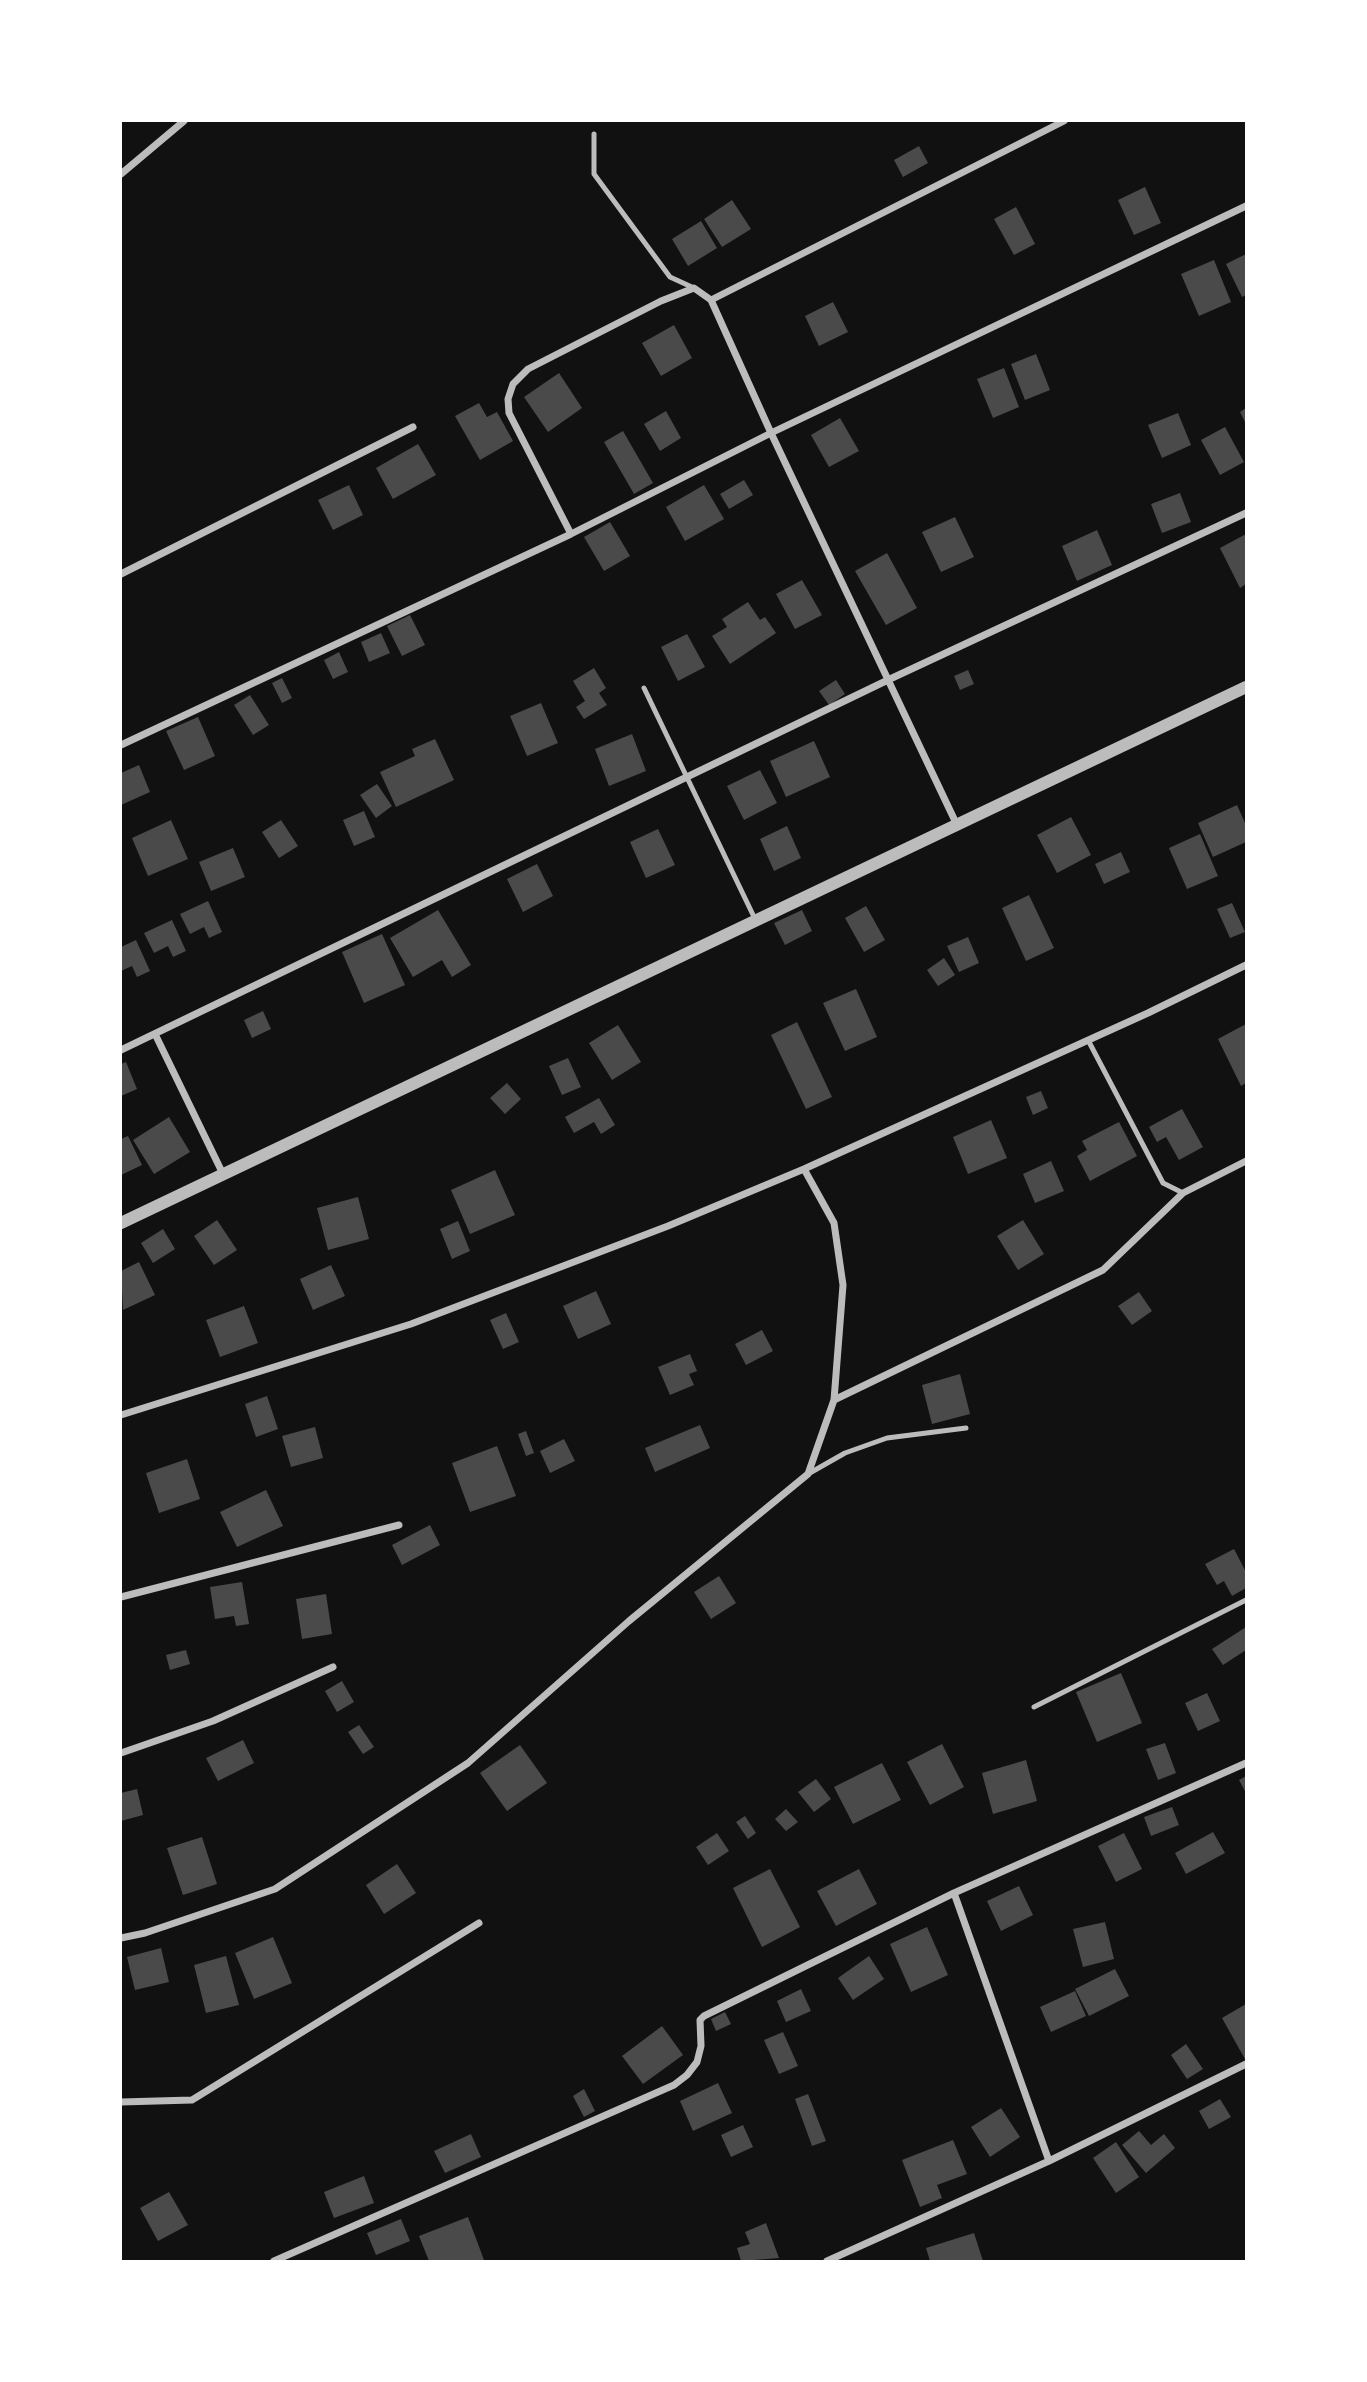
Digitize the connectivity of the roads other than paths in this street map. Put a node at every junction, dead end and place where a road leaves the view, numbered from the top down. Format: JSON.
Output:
{"nodes":[{"id":1,"x":184,"y":121,"type":"edge"},
{"id":2,"x":1064,"y":121,"type":"edge"},
{"id":3,"x":594,"y":134,"type":"dead end"},
{"id":4,"x":121,"y":174,"type":"edge"},
{"id":5,"x":1246,"y":205,"type":"edge"},
{"id":6,"x":694,"y":288,"type":"junction"},
{"id":7,"x":711,"y":300,"type":"junction"},
{"id":8,"x":413,"y":427,"type":"dead end"},
{"id":9,"x":771,"y":433,"type":"junction"},
{"id":10,"x":1246,"y":513,"type":"edge"},
{"id":11,"x":571,"y":534,"type":"junction"},
{"id":12,"x":121,"y":574,"type":"edge"},
{"id":13,"x":890,"y":679,"type":"junction"},
{"id":14,"x":1246,"y":687,"type":"edge"},
{"id":15,"x":644,"y":688,"type":"dead end"},
{"id":16,"x":121,"y":745,"type":"edge"},
{"id":17,"x":688,"y":778,"type":"junction"},
{"id":18,"x":956,"y":823,"type":"junction"},
{"id":19,"x":755,"y":919,"type":"junction"},
{"id":20,"x":1246,"y":965,"type":"edge"},
{"id":21,"x":156,"y":1036,"type":"junction"},
{"id":22,"x":121,"y":1038,"type":"edge"},
{"id":23,"x":1088,"y":1040,"type":"junction"},
{"id":24,"x":123,"y":1049,"type":"edge"},
{"id":25,"x":1246,"y":1161,"type":"edge"},
{"id":26,"x":803,"y":1169,"type":"junction"},
{"id":27,"x":223,"y":1174,"type":"junction"},
{"id":28,"x":1183,"y":1193,"type":"junction"},
{"id":29,"x":121,"y":1223,"type":"edge"},
{"id":30,"x":834,"y":1400,"type":"junction"},
{"id":31,"x":121,"y":1415,"type":"edge"},
{"id":32,"x":967,"y":1429,"type":"dead end"},
{"id":33,"x":808,"y":1474,"type":"junction"},
{"id":34,"x":399,"y":1525,"type":"dead end"},
{"id":35,"x":121,"y":1597,"type":"edge"},
{"id":36,"x":1246,"y":1600,"type":"edge"},
{"id":37,"x":333,"y":1667,"type":"dead end"},
{"id":38,"x":1034,"y":1707,"type":"dead end"},
{"id":39,"x":121,"y":1753,"type":"edge"},
{"id":40,"x":1246,"y":1763,"type":"edge"},
{"id":41,"x":954,"y":1893,"type":"junction"},
{"id":42,"x":478,"y":1923,"type":"dead end"},
{"id":43,"x":121,"y":1938,"type":"edge"},
{"id":44,"x":1246,"y":2064,"type":"edge"},
{"id":45,"x":121,"y":2102,"type":"edge"},
{"id":46,"x":1049,"y":2161,"type":"junction"},
{"id":47,"x":274,"y":2261,"type":"edge"},
{"id":48,"x":827,"y":2261,"type":"edge"}],
"edges":[{"from":1,"to":4,"type":"street"},
{"from":2,"to":7,"type":"street"},
{"from":3,"to":6,"type":"lane"},
{"from":5,"to":9,"type":"street"},
{"from":6,"to":7,"type":"street"},
{"from":6,"to":11,"type":"street"},
{"from":7,"to":9,"type":"street"},
{"from":8,"to":12,"type":"street"},
{"from":9,"to":11,"type":"street"},
{"from":9,"to":13,"type":"street"},
{"from":10,"to":13,"type":"street"},
{"from":11,"to":16,"type":"street"},
{"from":13,"to":17,"type":"street"},
{"from":13,"to":18,"type":"street"},
{"from":14,"to":18,"type":"street"},
{"from":15,"to":17,"type":"lane"},
{"from":17,"to":19,"type":"lane"},
{"from":17,"to":21,"type":"street"},
{"from":18,"to":19,"type":"street"},
{"from":19,"to":27,"type":"street"},
{"from":20,"to":23,"type":"street"},
{"from":21,"to":24,"type":"street"},
{"from":21,"to":27,"type":"street"},
{"from":22,"to":24,"type":"street"},
{"from":23,"to":26,"type":"street"},
{"from":23,"to":28,"type":"lane"},
{"from":25,"to":28,"type":"street"},
{"from":26,"to":30,"type":"street"},
{"from":26,"to":31,"type":"street"},
{"from":27,"to":29,"type":"street"},
{"from":28,"to":30,"type":"street"},
{"from":30,"to":33,"type":"street"},
{"from":32,"to":33,"type":"lane"},
{"from":33,"to":43,"type":"street"},
{"from":34,"to":35,"type":"street"},
{"from":36,"to":38,"type":"lane"},
{"from":37,"to":39,"type":"street"},
{"from":40,"to":41,"type":"street"},
{"from":41,"to":46,"type":"street"},
{"from":41,"to":47,"type":"street"},
{"from":42,"to":45,"type":"street"},
{"from":44,"to":46,"type":"street"},
{"from":46,"to":48,"type":"street"}]}
